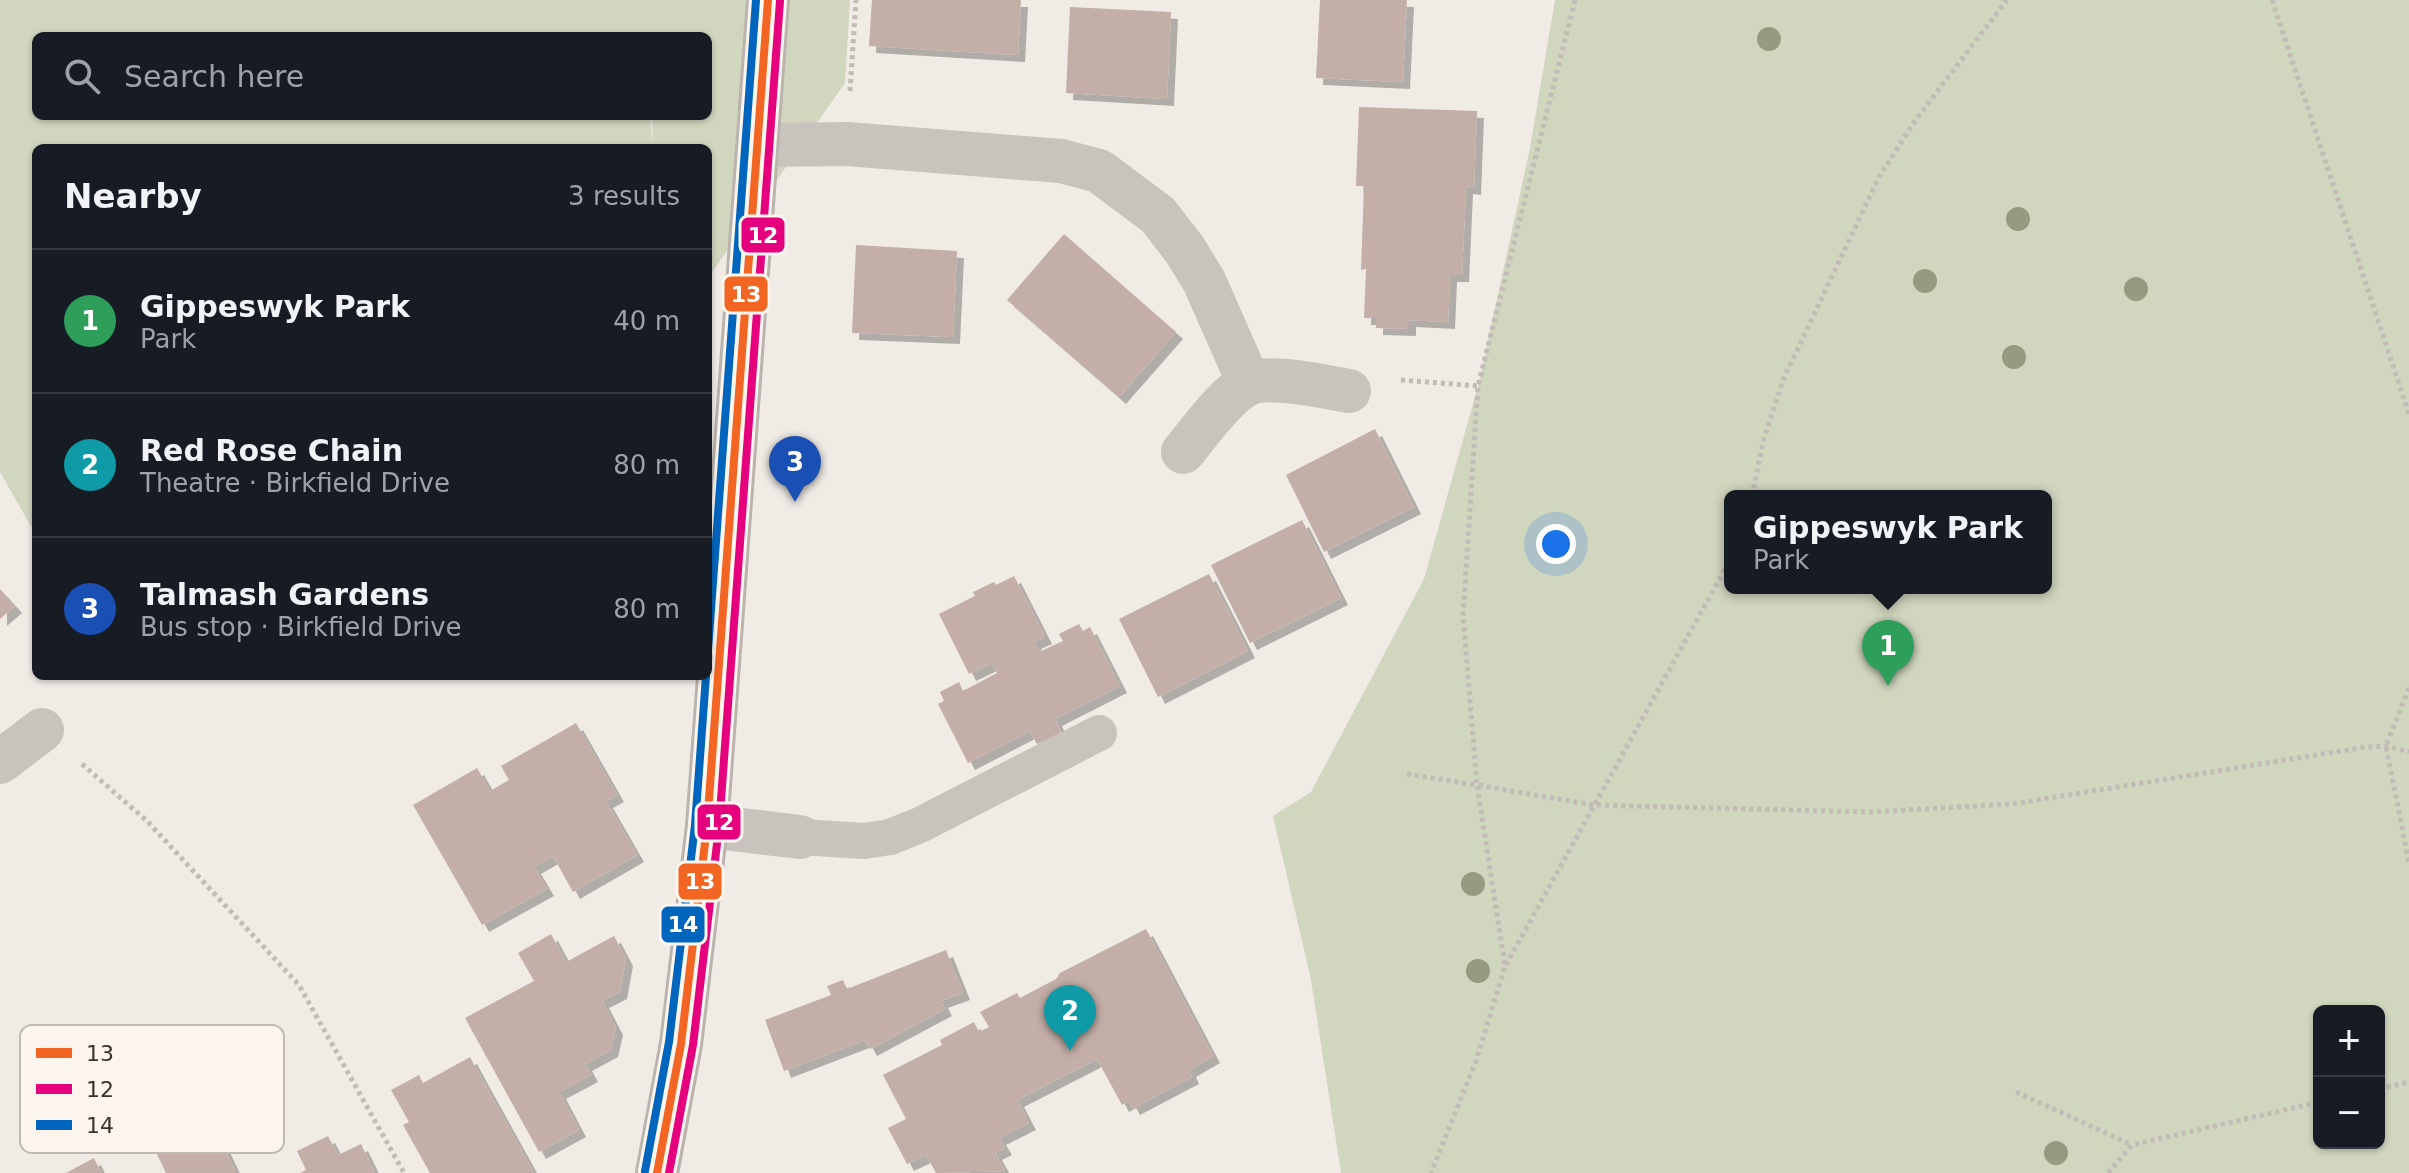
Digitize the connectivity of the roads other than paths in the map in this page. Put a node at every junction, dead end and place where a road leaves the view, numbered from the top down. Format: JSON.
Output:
{"nodes":[{"id":1,"x":768,"y":0,"type":"edge"},
{"id":2,"x":758,"y":145,"type":"junction"},
{"id":3,"x":1249,"y":383,"type":"junction"},
{"id":4,"x":1349,"y":391,"type":"road end"},
{"id":5,"x":1183,"y":452,"type":"dead end"},
{"id":6,"x":42,"y":730,"type":"road end"},
{"id":7,"x":1099,"y":733,"type":"dead end"},
{"id":8,"x":0,"y":762,"type":"edge"},
{"id":9,"x":707,"y":826,"type":"junction"},
{"id":10,"x":800,"y":837,"type":"joint"},
{"id":11,"x":657,"y":1173,"type":"edge"}],
"edges":[{"from":1,"to":2,"type":"street"},
{"from":2,"to":3,"type":"street"},
{"from":2,"to":9,"type":"street"},
{"from":3,"to":4,"type":"street"},
{"from":3,"to":5,"type":"street"},
{"from":6,"to":8,"type":"street"},
{"from":7,"to":10,"type":"lane"},
{"from":9,"to":10,"type":"street"},
{"from":9,"to":11,"type":"street"}]}
